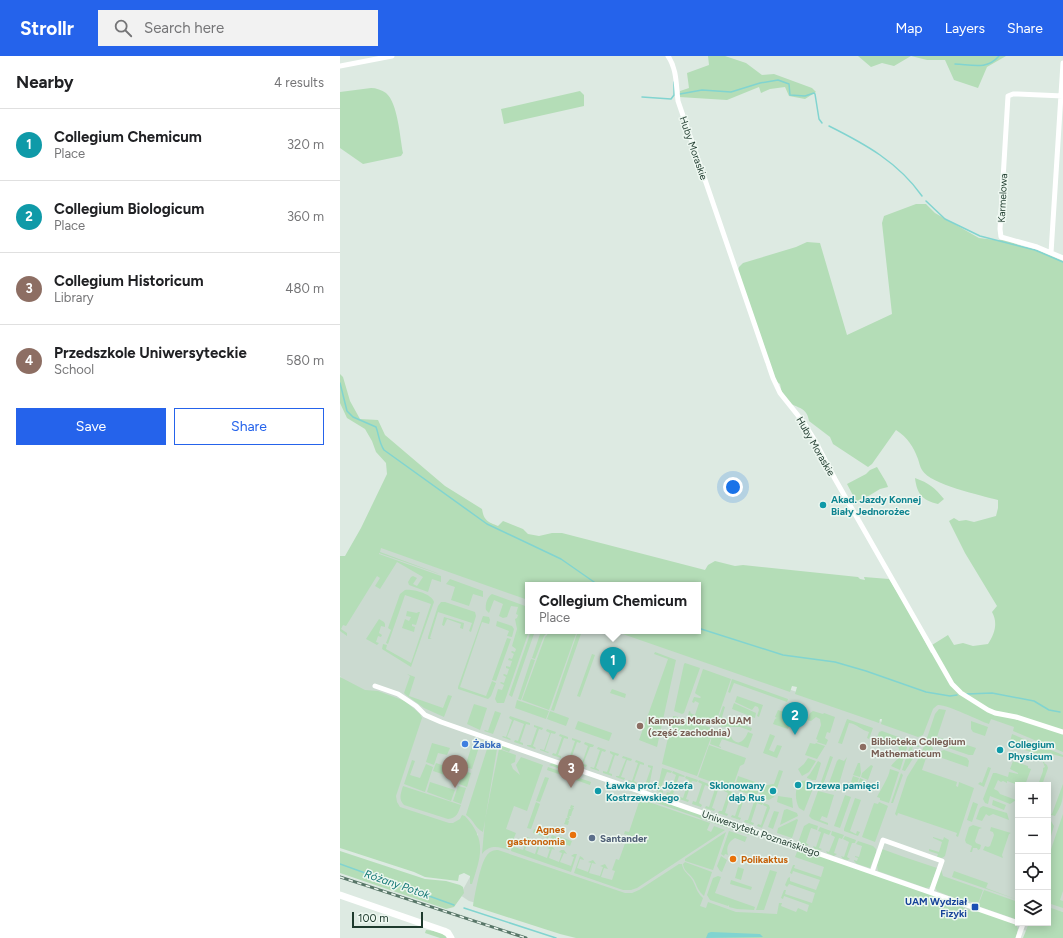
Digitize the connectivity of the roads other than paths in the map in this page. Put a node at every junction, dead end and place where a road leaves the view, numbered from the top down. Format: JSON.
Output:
{"nodes":[{"id":1,"x":392,"y":56,"type":"edge"},
{"id":2,"x":668,"y":56,"type":"edge"},
{"id":3,"x":1062,"y":63,"type":"edge"},
{"id":4,"x":340,"y":66,"type":"edge"},
{"id":5,"x":1062,"y":96,"type":"edge"},
{"id":6,"x":1051,"y":253,"type":"junction"},
{"id":7,"x":1063,"y":258,"type":"edge"},
{"id":8,"x":375,"y":686,"type":"dead end"},
{"id":9,"x":1063,"y":732,"type":"edge"},
{"id":10,"x":872,"y":872,"type":"junction"},
{"id":11,"x":931,"y":892,"type":"junction"},
{"id":12,"x":340,"y":895,"type":"edge"},
{"id":13,"x":1015,"y":922,"type":"edge"},
{"id":14,"x":1022,"y":926,"type":"edge"},
{"id":15,"x":449,"y":935,"type":"edge"},
{"id":16,"x":1018,"y":938,"type":"edge"}],
"edges":[{"from":1,"to":4,"type":"street"},
{"from":2,"to":9,"type":"street","name":"Huby Moraskie"},
{"from":3,"to":5,"type":"street"},
{"from":5,"to":6,"type":"street"},
{"from":5,"to":6,"type":"street","name":"Karmelowa"},
{"from":6,"to":7,"type":"street","name":"Karmelowa"},
{"from":8,"to":10,"type":"street","name":"Uniwersytetu Poznańskiego"},
{"from":10,"to":11,"type":"street","name":"Uniwersytetu Poznańskiego"},
{"from":10,"to":11,"type":"street"},
{"from":11,"to":13,"type":"street","name":"Uniwersytetu Poznańskiego"},
{"from":12,"to":15,"type":"street"},
{"from":14,"to":16,"type":"street","name":"Uniwersytetu Poznańskiego"}]}
